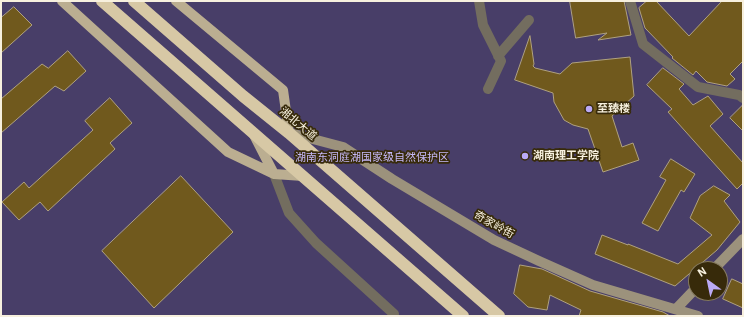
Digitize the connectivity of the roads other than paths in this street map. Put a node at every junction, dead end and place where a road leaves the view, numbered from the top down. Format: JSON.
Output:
{"nodes":[{"id":1,"x":62,"y":1,"type":"edge"},
{"id":2,"x":102,"y":1,"type":"edge"},
{"id":3,"x":134,"y":1,"type":"edge"},
{"id":4,"x":176,"y":1,"type":"edge"},
{"id":5,"x":479,"y":1,"type":"edge"},
{"id":6,"x":630,"y":1,"type":"edge"},
{"id":7,"x":529,"y":20,"type":"dead end"},
{"id":8,"x":498,"y":56,"type":"junction"},
{"id":9,"x":488,"y":89,"type":"dead end"},
{"id":10,"x":743,"y":98,"type":"edge"},
{"id":11,"x":289,"y":133,"type":"junction"},
{"id":12,"x":253,"y":134,"type":"junction"},
{"id":13,"x":274,"y":174,"type":"junction"},
{"id":14,"x":303,"y":176,"type":"junction"},
{"id":15,"x":743,"y":239,"type":"edge"},
{"id":16,"x":722,"y":261,"type":"edge"},
{"id":17,"x":688,"y":296,"type":"edge"},
{"id":18,"x":676,"y":309,"type":"junction"},
{"id":19,"x":394,"y":314,"type":"dead end"},
{"id":20,"x":463,"y":316,"type":"edge"},
{"id":21,"x":499,"y":316,"type":"edge"},
{"id":22,"x":698,"y":316,"type":"edge"}],
"edges":[{"from":1,"to":13,"type":"main road"},
{"from":2,"to":12,"type":"highway"},
{"from":3,"to":11,"type":"highway","name":"湘北大道"},
{"from":4,"to":11,"type":"main road"},
{"from":5,"to":8,"type":"street"},
{"from":6,"to":10,"type":"street"},
{"from":7,"to":8,"type":"street"},
{"from":8,"to":9,"type":"street"},
{"from":11,"to":18,"type":"street","name":"奇家岭街"},
{"from":11,"to":21,"type":"highway","name":"湘北大道"},
{"from":12,"to":13,"type":"main road"},
{"from":12,"to":14,"type":"highway"},
{"from":13,"to":14,"type":"main road"},
{"from":13,"to":19,"type":"street"},
{"from":14,"to":20,"type":"highway"},
{"from":15,"to":16,"type":"street"},
{"from":17,"to":18,"type":"street"},
{"from":18,"to":22,"type":"street","name":"奇家岭街"}]}
